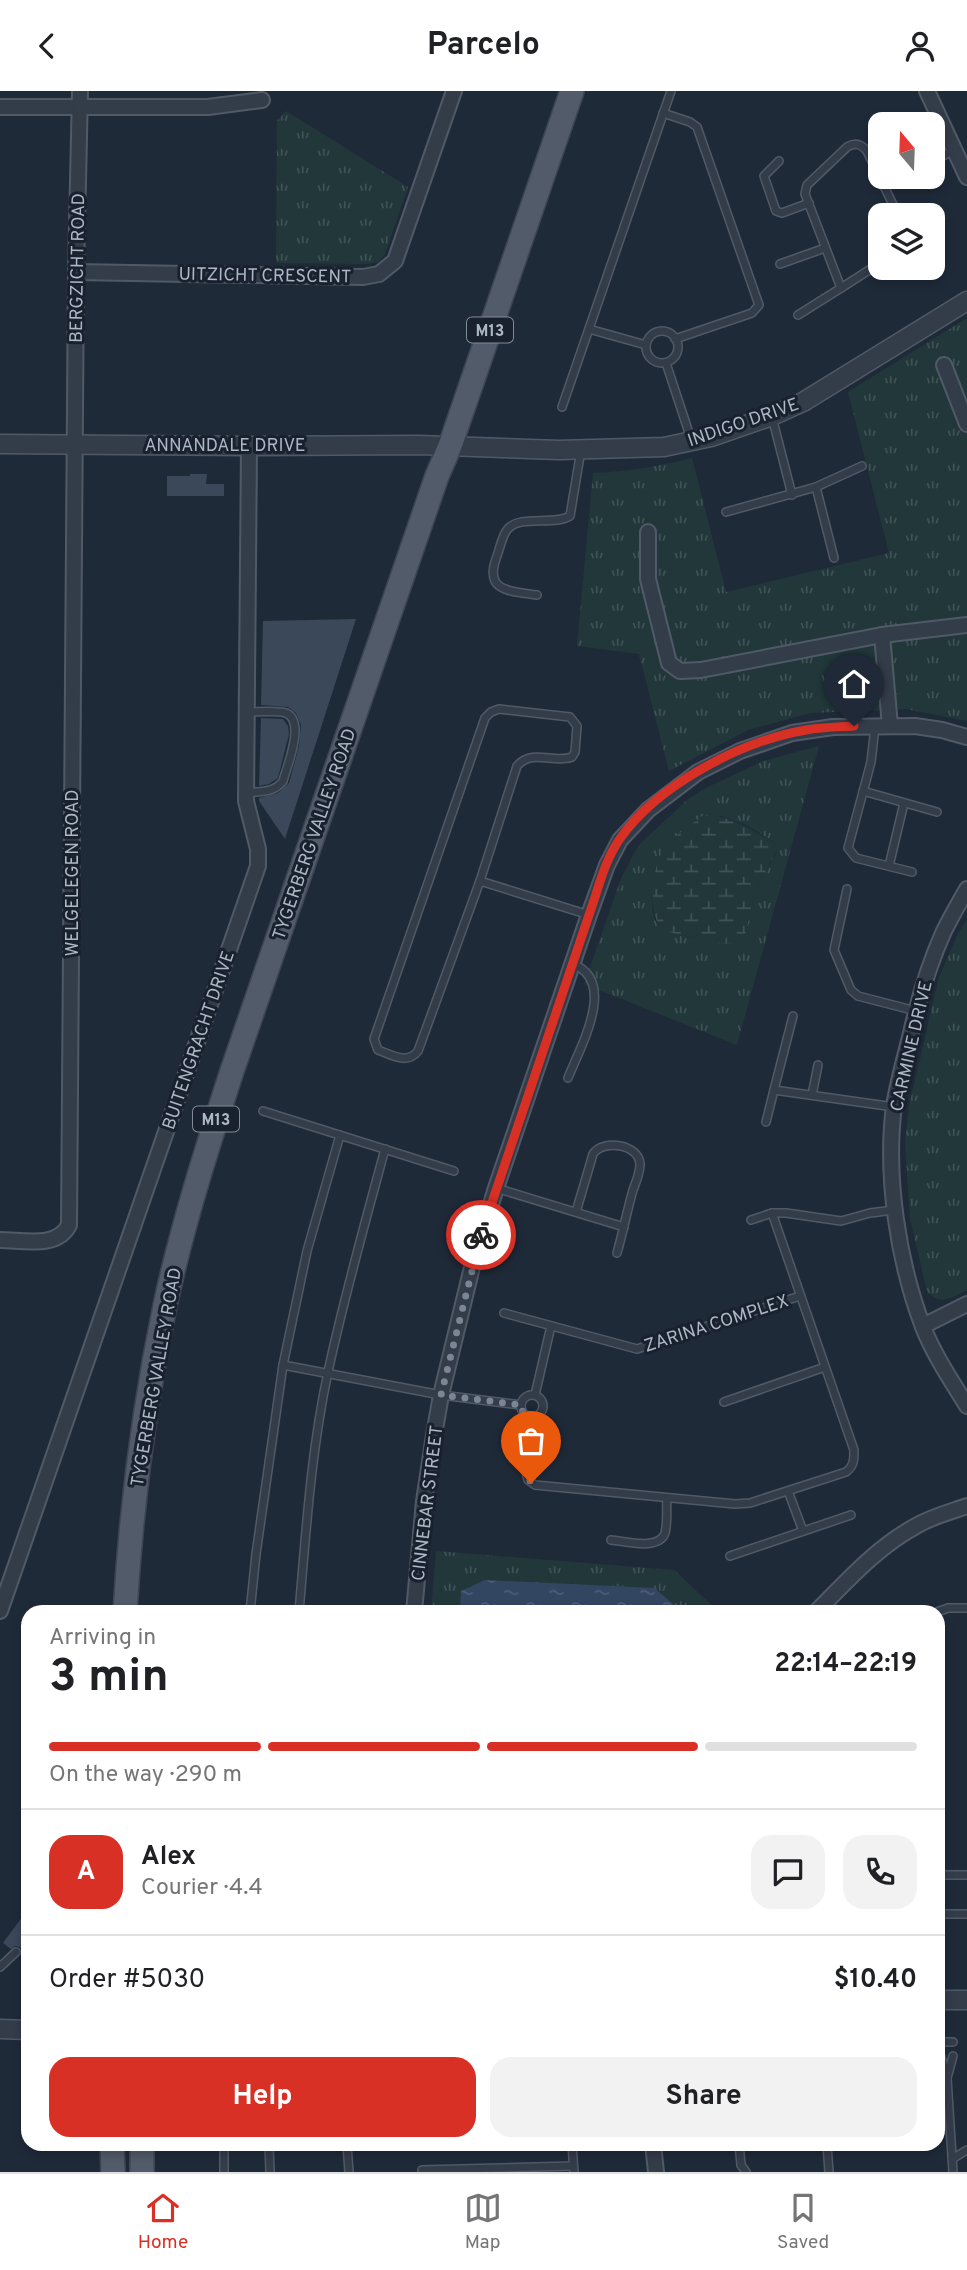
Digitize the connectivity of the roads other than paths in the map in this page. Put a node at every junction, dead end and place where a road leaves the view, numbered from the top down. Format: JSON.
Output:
{"nodes":[{"id":1,"x":80,"y":91,"type":"edge"},
{"id":2,"x":454,"y":91,"type":"edge"},
{"id":3,"x":572,"y":91,"type":"edge"},
{"id":4,"x":671,"y":91,"type":"edge"},
{"id":5,"x":927,"y":91,"type":"edge"},
{"id":6,"x":262,"y":100,"type":"dead end"},
{"id":7,"x":0,"y":107,"type":"edge"},
{"id":8,"x":79,"y":108,"type":"junction"},
{"id":9,"x":663,"y":113,"type":"junction"},
{"id":10,"x":954,"y":149,"type":"junction"},
{"id":11,"x":868,"y":153,"type":"edge"},
{"id":12,"x":945,"y":154,"type":"edge"},
{"id":13,"x":779,"y":161,"type":"dead end"},
{"id":14,"x":967,"y":177,"type":"edge"},
{"id":15,"x":809,"y":203,"type":"junction"},
{"id":16,"x":824,"y":248,"type":"junction"},
{"id":17,"x":780,"y":264,"type":"dead end"},
{"id":18,"x":868,"y":271,"type":"edge"},
{"id":19,"x":76,"y":272,"type":"junction"},
{"id":20,"x":841,"y":288,"type":"junction"},
{"id":21,"x":967,"y":302,"type":"edge"},
{"id":22,"x":798,"y":315,"type":"dead end"},
{"id":23,"x":589,"y":329,"type":"junction"},
{"id":24,"x":675,"y":339,"type":"junction"},
{"id":25,"x":646,"y":345,"type":"junction"},
{"id":26,"x":666,"y":363,"type":"junction"},
{"id":27,"x":944,"y":365,"type":"dead end"},
{"id":28,"x":562,"y":407,"type":"dead end"},
{"id":29,"x":772,"y":416,"type":"junction"},
{"id":30,"x":967,"y":424,"type":"edge"},
{"id":31,"x":692,"y":442,"type":"junction"},
{"id":32,"x":0,"y":444,"type":"edge"},
{"id":33,"x":75,"y":445,"type":"junction"},
{"id":34,"x":249,"y":446,"type":"junction"},
{"id":35,"x":450,"y":446,"type":"junction"},
{"id":36,"x":581,"y":450,"type":"junction"},
{"id":37,"x":862,"y":466,"type":"dead end"},
{"id":38,"x":816,"y":487,"type":"junction"},
{"id":39,"x":792,"y":495,"type":"junction"},
{"id":40,"x":726,"y":512,"type":"dead end"},
{"id":41,"x":648,"y":531,"type":"dead end"},
{"id":42,"x":834,"y":558,"type":"dead end"},
{"id":43,"x":537,"y":595,"type":"dead end"},
{"id":44,"x":967,"y":625,"type":"edge"},
{"id":45,"x":882,"y":635,"type":"junction"},
{"id":46,"x":247,"y":712,"type":"junction"},
{"id":47,"x":883,"y":726,"type":"junction"},
{"id":48,"x":967,"y":737,"type":"edge"},
{"id":49,"x":863,"y":791,"type":"junction"},
{"id":50,"x":246,"y":793,"type":"junction"},
{"id":51,"x":904,"y":803,"type":"junction"},
{"id":52,"x":937,"y":812,"type":"dead end"},
{"id":53,"x":889,"y":866,"type":"junction"},
{"id":54,"x":912,"y":872,"type":"dead end"},
{"id":55,"x":480,"y":881,"type":"junction"},
{"id":56,"x":847,"y":889,"type":"dead end"},
{"id":57,"x":967,"y":889,"type":"edge"},
{"id":58,"x":589,"y":915,"type":"junction"},
{"id":59,"x":573,"y":964,"type":"junction"},
{"id":60,"x":916,"y":1011,"type":"junction"},
{"id":61,"x":793,"y":1016,"type":"dead end"},
{"id":62,"x":818,"y":1065,"type":"dead end"},
{"id":63,"x":568,"y":1078,"type":"dead end"},
{"id":64,"x":775,"y":1090,"type":"junction"},
{"id":65,"x":812,"y":1095,"type":"junction"},
{"id":66,"x":894,"y":1107,"type":"junction"},
{"id":67,"x":263,"y":1111,"type":"dead end"},
{"id":68,"x":766,"y":1122,"type":"dead end"},
{"id":69,"x":340,"y":1135,"type":"junction"},
{"id":70,"x":385,"y":1149,"type":"junction"},
{"id":71,"x":454,"y":1171,"type":"dead end"},
{"id":72,"x":496,"y":1188,"type":"junction"},
{"id":73,"x":894,"y":1210,"type":"junction"},
{"id":74,"x":576,"y":1212,"type":"junction"},
{"id":75,"x":772,"y":1213,"type":"junction"},
{"id":76,"x":751,"y":1220,"type":"dead end"},
{"id":77,"x":624,"y":1227,"type":"junction"},
{"id":78,"x":0,"y":1240,"type":"edge"},
{"id":79,"x":617,"y":1253,"type":"dead end"},
{"id":80,"x":800,"y":1296,"type":"junction"},
{"id":81,"x":967,"y":1304,"type":"edge"},
{"id":82,"x":504,"y":1313,"type":"dead end"},
{"id":83,"x":551,"y":1326,"type":"junction"},
{"id":84,"x":923,"y":1326,"type":"junction"},
{"id":85,"x":283,"y":1365,"type":"junction"},
{"id":86,"x":825,"y":1367,"type":"junction"},
{"id":87,"x":327,"y":1374,"type":"junction"},
{"id":88,"x":441,"y":1395,"type":"junction"},
{"id":89,"x":535,"y":1395,"type":"junction"},
{"id":90,"x":724,"y":1402,"type":"dead end"},
{"id":91,"x":521,"y":1405,"type":"junction"},
{"id":92,"x":967,"y":1406,"type":"edge"},
{"id":93,"x":531,"y":1417,"type":"junction"},
{"id":94,"x":788,"y":1491,"type":"junction"},
{"id":95,"x":667,"y":1498,"type":"junction"},
{"id":96,"x":967,"y":1506,"type":"edge"},
{"id":97,"x":851,"y":1514,"type":"dead end"},
{"id":98,"x":803,"y":1531,"type":"junction"},
{"id":99,"x":611,"y":1540,"type":"dead end"},
{"id":100,"x":730,"y":1556,"type":"dead end"},
{"id":101,"x":126,"y":1605,"type":"edge"},
{"id":102,"x":251,"y":1605,"type":"edge"},
{"id":103,"x":300,"y":1605,"type":"edge"},
{"id":104,"x":415,"y":1605,"type":"edge"},
{"id":105,"x":823,"y":1605,"type":"edge"},
{"id":106,"x":967,"y":1608,"type":"edge"},
{"id":107,"x":945,"y":1609,"type":"edge"},
{"id":108,"x":0,"y":1611,"type":"edge"},
{"id":109,"x":945,"y":1875,"type":"edge"},
{"id":110,"x":967,"y":1875,"type":"edge"},
{"id":111,"x":945,"y":1914,"type":"edge"},
{"id":112,"x":967,"y":1914,"type":"edge"},
{"id":113,"x":16,"y":1952,"type":"dead end"},
{"id":114,"x":0,"y":1967,"type":"edge"},
{"id":115,"x":945,"y":2000,"type":"edge"},
{"id":116,"x":967,"y":2000,"type":"edge"},
{"id":117,"x":0,"y":2029,"type":"edge"},
{"id":118,"x":21,"y":2029,"type":"edge"},
{"id":119,"x":945,"y":2042,"type":"edge"},
{"id":120,"x":953,"y":2042,"type":"dead end"},
{"id":121,"x":953,"y":2056,"type":"dead end"},
{"id":122,"x":945,"y":2070,"type":"edge"},
{"id":123,"x":947,"y":2078,"type":"junction"},
{"id":124,"x":967,"y":2150,"type":"edge"},
{"id":125,"x":113,"y":2151,"type":"edge"},
{"id":126,"x":142,"y":2151,"type":"edge"},
{"id":127,"x":224,"y":2151,"type":"edge"},
{"id":128,"x":269,"y":2151,"type":"edge"},
{"id":129,"x":348,"y":2151,"type":"edge"},
{"id":130,"x":572,"y":2151,"type":"edge"},
{"id":131,"x":654,"y":2151,"type":"edge"},
{"id":132,"x":740,"y":2151,"type":"edge"},
{"id":133,"x":828,"y":2151,"type":"edge"},
{"id":134,"x":952,"y":2159,"type":"junction"},
{"id":135,"x":573,"y":2169,"type":"edge"},
{"id":136,"x":422,"y":2170,"type":"dead end"},
{"id":137,"x":524,"y":2170,"type":"edge"},
{"id":138,"x":829,"y":2171,"type":"edge"},
{"id":139,"x":113,"y":2172,"type":"edge"},
{"id":140,"x":142,"y":2172,"type":"edge"},
{"id":141,"x":224,"y":2172,"type":"edge"},
{"id":142,"x":270,"y":2172,"type":"edge"},
{"id":143,"x":349,"y":2172,"type":"edge"},
{"id":144,"x":656,"y":2172,"type":"edge"},
{"id":145,"x":746,"y":2172,"type":"edge"},
{"id":146,"x":818,"y":2172,"type":"edge"},
{"id":147,"x":953,"y":2172,"type":"edge"}],
"edges":[{"from":1,"to":8,"type":"street","name":"BERGZICHT ROAD"},
{"from":2,"to":19,"type":"street","name":"UITZICHT CRESCENT"},
{"from":3,"to":35,"type":"main road","name":"TYGERBERG VALLEY ROAD","number":"M13"},
{"from":4,"to":9,"type":"lane"},
{"from":5,"to":10,"type":"street"},
{"from":6,"to":8,"type":"street"},
{"from":7,"to":8,"type":"street"},
{"from":8,"to":19,"type":"street","name":"BERGZICHT ROAD"},
{"from":9,"to":23,"type":"lane"},
{"from":9,"to":24,"type":"lane"},
{"from":10,"to":12,"type":"lane"},
{"from":10,"to":14,"type":"street"},
{"from":11,"to":15,"type":"lane"},
{"from":13,"to":15,"type":"lane"},
{"from":15,"to":16,"type":"lane"},
{"from":16,"to":17,"type":"lane"},
{"from":16,"to":20,"type":"lane"},
{"from":18,"to":20,"type":"lane"},
{"from":19,"to":33,"type":"street","name":"BERGZICHT ROAD"},
{"from":20,"to":22,"type":"lane"},
{"from":21,"to":29,"type":"street","name":"INDIGO DRIVE"},
{"from":23,"to":25,"type":"lane"},
{"from":23,"to":28,"type":"lane"},
{"from":24,"to":25,"type":"lane"},
{"from":24,"to":26,"type":"lane"},
{"from":25,"to":26,"type":"lane"},
{"from":26,"to":31,"type":"lane"},
{"from":27,"to":30,"type":"street"},
{"from":29,"to":31,"type":"street","name":"INDIGO DRIVE"},
{"from":29,"to":39,"type":"lane"},
{"from":31,"to":36,"type":"street","name":"INDIGO DRIVE"},
{"from":32,"to":33,"type":"street","name":"ANNANDALE DRIVE"},
{"from":33,"to":34,"type":"street","name":"ANNANDALE DRIVE"},
{"from":33,"to":78,"type":"street","name":"WELGELEGEN ROAD"},
{"from":34,"to":35,"type":"street","name":"ANNANDALE DRIVE"},
{"from":34,"to":46,"type":"street","name":"BUITENGRACHT DRIVE"},
{"from":35,"to":36,"type":"street","name":"INDIGO DRIVE"},
{"from":35,"to":101,"type":"main road","name":"TYGERBERG VALLEY ROAD","number":"M13"},
{"from":36,"to":43,"type":"lane"},
{"from":37,"to":38,"type":"lane"},
{"from":38,"to":39,"type":"lane"},
{"from":38,"to":42,"type":"lane"},
{"from":39,"to":40,"type":"lane"},
{"from":41,"to":45,"type":"street"},
{"from":44,"to":45,"type":"street"},
{"from":45,"to":47,"type":"street"},
{"from":46,"to":50,"type":"street","name":"BUITENGRACHT DRIVE"},
{"from":46,"to":50,"type":"lane"},
{"from":47,"to":48,"type":"street","name":"CINNEBAR STREET"},
{"from":47,"to":49,"type":"lane"},
{"from":47,"to":58,"type":"street","name":"CINNEBAR STREET"},
{"from":49,"to":51,"type":"lane"},
{"from":49,"to":53,"type":"lane"},
{"from":50,"to":108,"type":"street","name":"BUITENGRACHT DRIVE"},
{"from":51,"to":52,"type":"lane"},
{"from":51,"to":53,"type":"lane"},
{"from":53,"to":54,"type":"lane"},
{"from":55,"to":55,"type":"lane"},
{"from":55,"to":58,"type":"lane"},
{"from":56,"to":60,"type":"lane"},
{"from":57,"to":60,"type":"street","name":"CARMINE DRIVE"},
{"from":58,"to":59,"type":"street","name":"CINNEBAR STREET"},
{"from":59,"to":63,"type":"lane"},
{"from":59,"to":72,"type":"street","name":"CINNEBAR STREET"},
{"from":60,"to":66,"type":"street","name":"CARMINE DRIVE"},
{"from":61,"to":64,"type":"lane"},
{"from":62,"to":65,"type":"lane"},
{"from":64,"to":65,"type":"lane"},
{"from":64,"to":68,"type":"lane"},
{"from":65,"to":66,"type":"lane"},
{"from":66,"to":73,"type":"street","name":"CARMINE DRIVE"},
{"from":67,"to":69,"type":"lane"},
{"from":69,"to":70,"type":"lane"},
{"from":69,"to":85,"type":"lane"},
{"from":70,"to":71,"type":"lane"},
{"from":70,"to":87,"type":"lane"},
{"from":72,"to":74,"type":"lane"},
{"from":72,"to":88,"type":"street","name":"CINNEBAR STREET"},
{"from":73,"to":75,"type":"lane"},
{"from":73,"to":84,"type":"street","name":"CARMINE DRIVE"},
{"from":74,"to":77,"type":"lane"},
{"from":74,"to":77,"type":"lane"},
{"from":75,"to":76,"type":"lane"},
{"from":75,"to":80,"type":"lane","name":"ZARINA COMPLEX"},
{"from":77,"to":79,"type":"lane"},
{"from":80,"to":83,"type":"lane","name":"ZARINA COMPLEX"},
{"from":80,"to":86,"type":"lane","name":"ZARINA COMPLEX"},
{"from":81,"to":84,"type":"street"},
{"from":82,"to":83,"type":"lane","name":"ZARINA COMPLEX"},
{"from":83,"to":89,"type":"lane"},
{"from":84,"to":92,"type":"street","name":"CARMINE DRIVE"},
{"from":85,"to":87,"type":"lane"},
{"from":85,"to":102,"type":"lane"},
{"from":86,"to":90,"type":"lane"},
{"from":86,"to":94,"type":"lane","name":"ZARINA COMPLEX"},
{"from":87,"to":88,"type":"lane"},
{"from":87,"to":103,"type":"lane"},
{"from":88,"to":91,"type":"lane"},
{"from":88,"to":104,"type":"street","name":"CINNEBAR STREET"},
{"from":89,"to":91,"type":"lane"},
{"from":89,"to":93,"type":"lane"},
{"from":91,"to":93,"type":"lane"},
{"from":93,"to":95,"type":"lane","name":"ZARINA COMPLEX"},
{"from":94,"to":95,"type":"lane","name":"ZARINA COMPLEX"},
{"from":94,"to":98,"type":"lane"},
{"from":95,"to":99,"type":"lane"},
{"from":96,"to":105,"type":"street"},
{"from":97,"to":98,"type":"lane"},
{"from":98,"to":100,"type":"lane"},
{"from":106,"to":107,"type":"lane"},
{"from":109,"to":110,"type":"lane"},
{"from":111,"to":112,"type":"lane"},
{"from":113,"to":114,"type":"lane"},
{"from":115,"to":116,"type":"street"},
{"from":117,"to":118,"type":"street"},
{"from":119,"to":120,"type":"lane"},
{"from":121,"to":123,"type":"lane"},
{"from":122,"to":123,"type":"lane"},
{"from":123,"to":134,"type":"lane"},
{"from":124,"to":134,"type":"lane"},
{"from":125,"to":139,"type":"main road"},
{"from":126,"to":140,"type":"main road"},
{"from":127,"to":141,"type":"lane"},
{"from":128,"to":142,"type":"lane"},
{"from":129,"to":143,"type":"lane"},
{"from":130,"to":135,"type":"lane"},
{"from":131,"to":144,"type":"street"},
{"from":132,"to":145,"type":"lane"},
{"from":133,"to":138,"type":"lane"},
{"from":134,"to":147,"type":"lane"},
{"from":135,"to":137,"type":"lane"},
{"from":136,"to":137,"type":"lane"},
{"from":138,"to":146,"type":"lane"}]}
